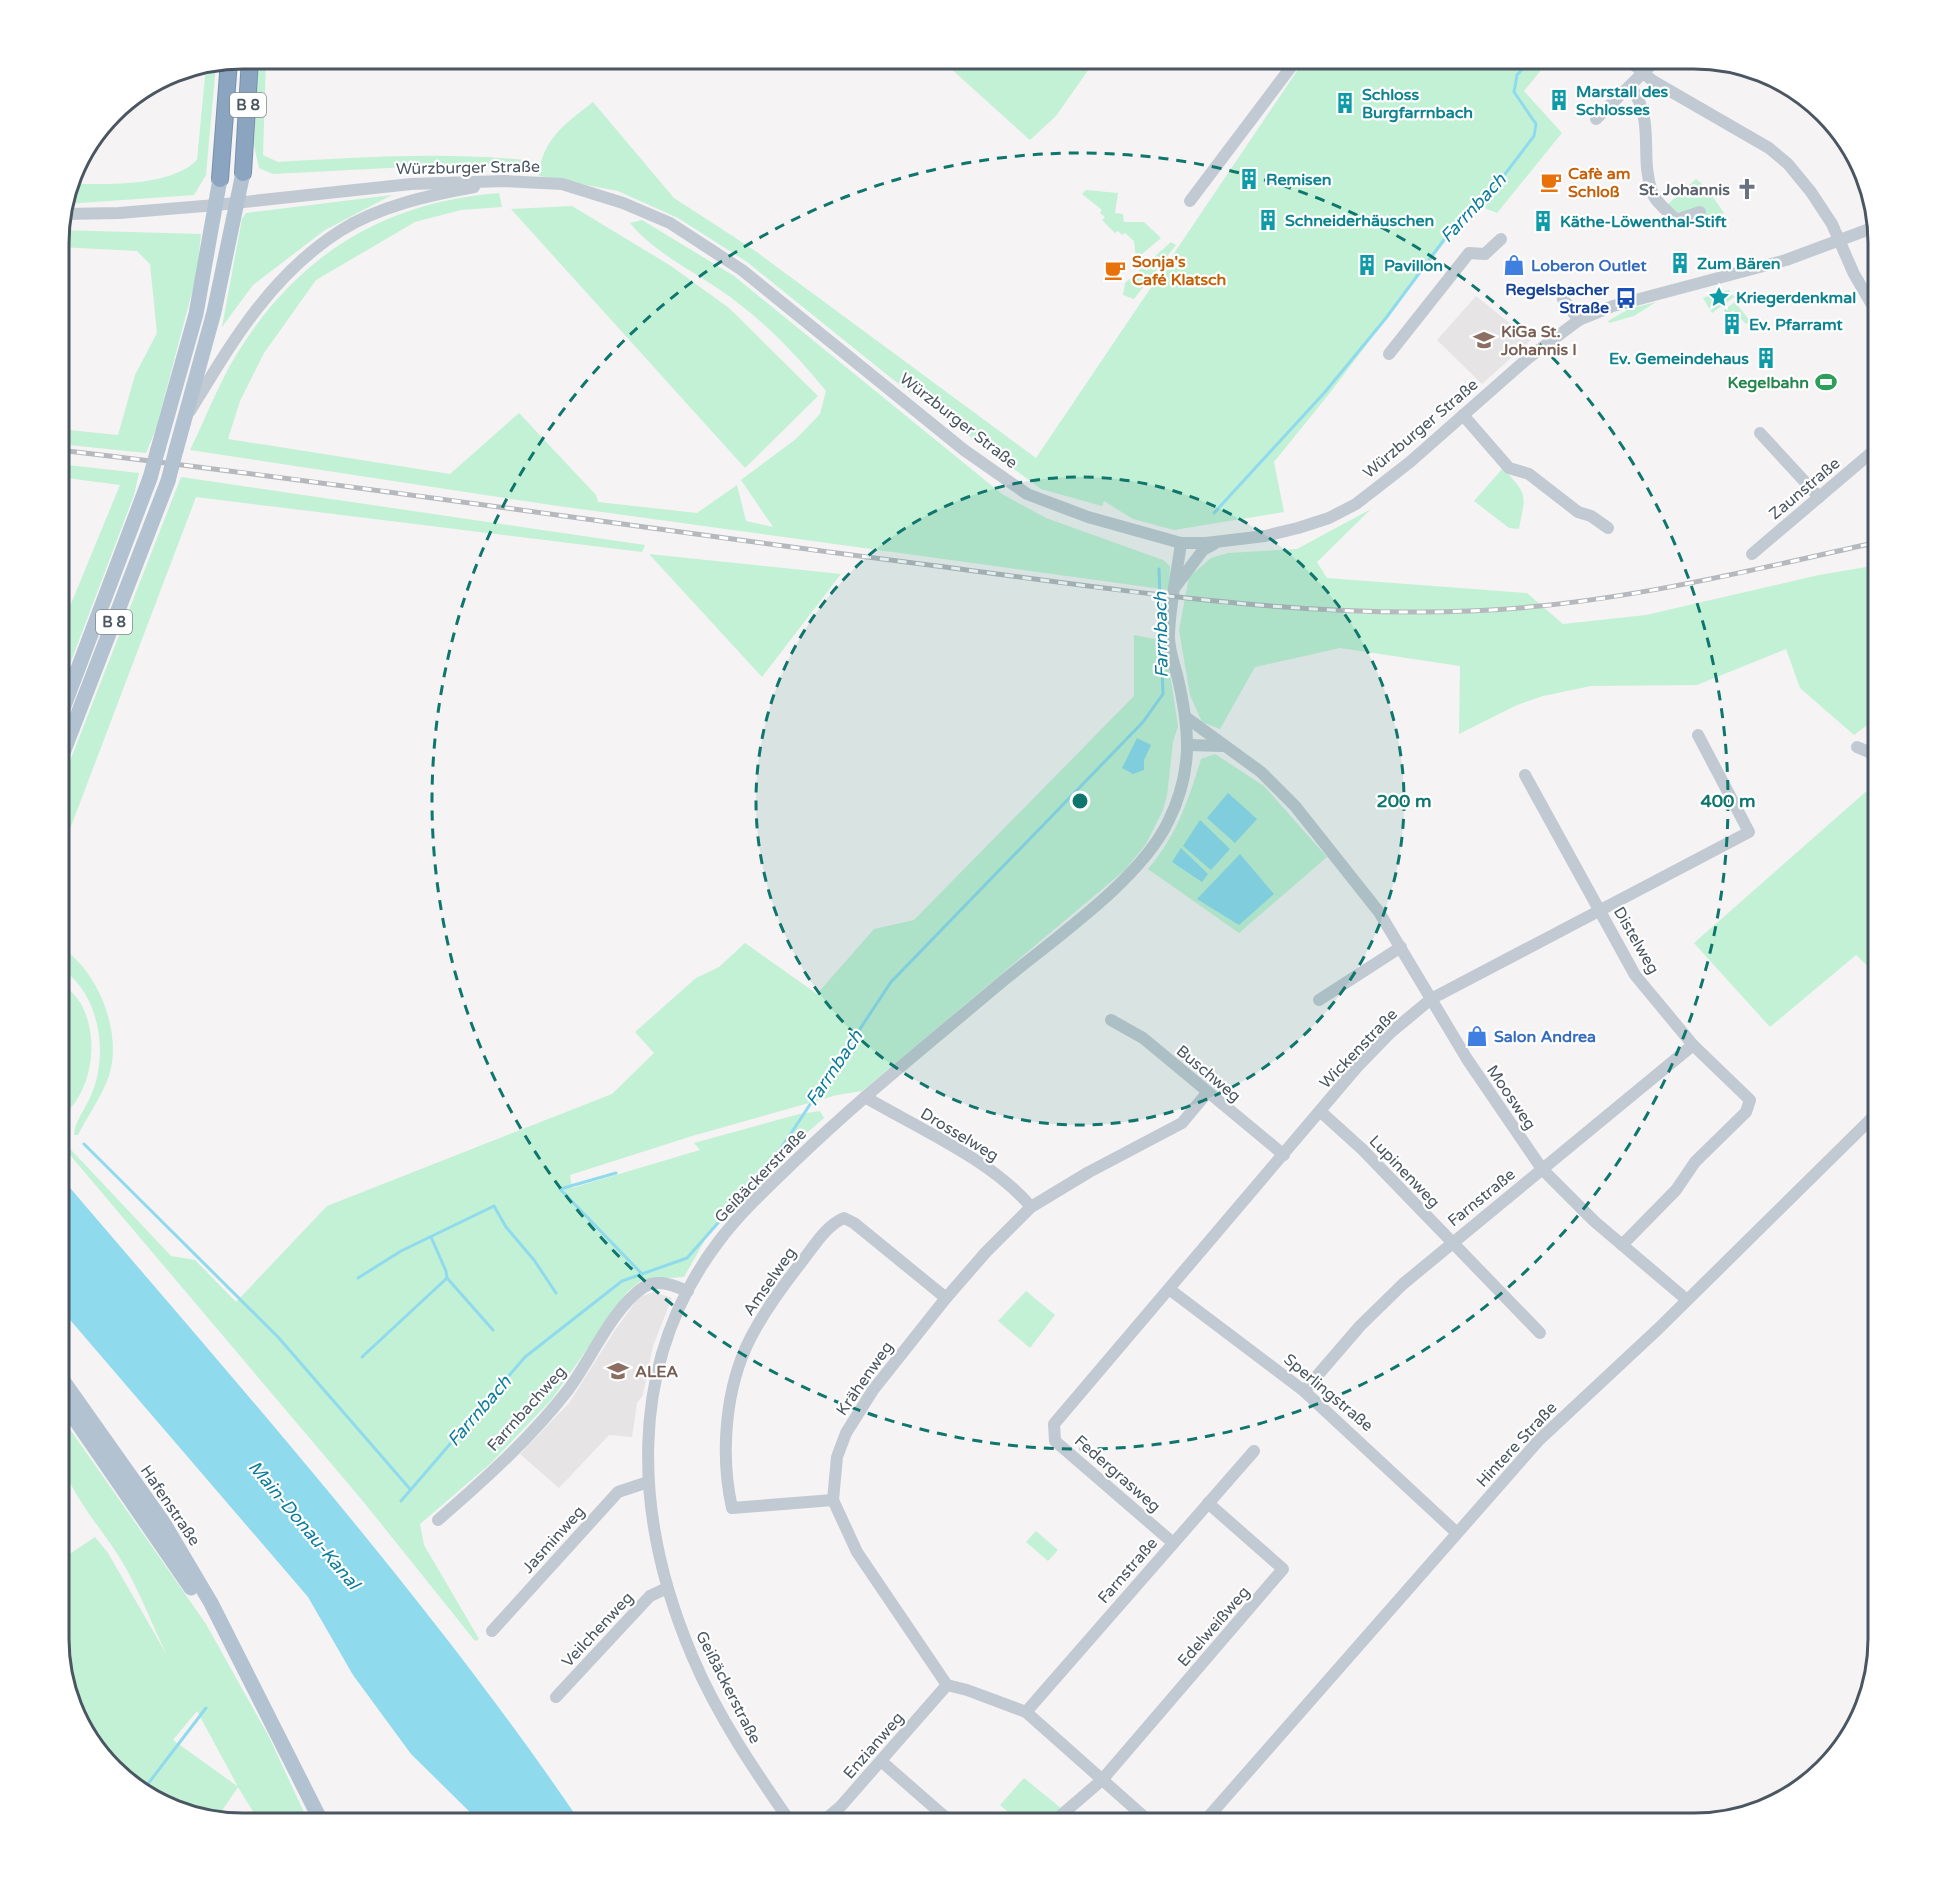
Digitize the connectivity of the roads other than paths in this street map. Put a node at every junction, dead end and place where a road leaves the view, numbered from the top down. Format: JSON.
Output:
{"nodes":[{"id":1,"x":249,"y":69,"type":"edge"},
{"id":2,"x":1289,"y":69,"type":"edge"},
{"id":3,"x":1639,"y":69,"type":"edge"},
{"id":4,"x":1648,"y":69,"type":"edge"},
{"id":5,"x":228,"y":70,"type":"edge"},
{"id":6,"x":1644,"y":74,"type":"junction"},
{"id":7,"x":1631,"y":87,"type":"junction"},
{"id":8,"x":1596,"y":119,"type":"dead end"},
{"id":9,"x":243,"y":173,"type":"joint"},
{"id":10,"x":220,"y":180,"type":"joint"},
{"id":11,"x":505,"y":181,"type":"junction"},
{"id":12,"x":1190,"y":201,"type":"dead end"},
{"id":13,"x":237,"y":202,"type":"junction"},
{"id":14,"x":216,"y":205,"type":"junction"},
{"id":15,"x":1700,"y":212,"type":"dead end"},
{"id":16,"x":72,"y":214,"type":"edge"},
{"id":17,"x":1868,"y":230,"type":"edge"},
{"id":18,"x":1501,"y":239,"type":"dead end"},
{"id":19,"x":1839,"y":242,"type":"junction"},
{"id":20,"x":1563,"y":299,"type":"dead end"},
{"id":21,"x":1868,"y":299,"type":"edge"},
{"id":22,"x":1579,"y":320,"type":"junction"},
{"id":23,"x":1389,"y":354,"type":"dead end"},
{"id":24,"x":1463,"y":415,"type":"junction"},
{"id":25,"x":185,"y":418,"type":"junction"},
{"id":26,"x":1760,"y":433,"type":"dead end"},
{"id":27,"x":1868,"y":455,"type":"edge"},
{"id":28,"x":1819,"y":497,"type":"junction"},
{"id":29,"x":1608,"y":528,"type":"dead end"},
{"id":30,"x":1221,"y":541,"type":"junction"},
{"id":31,"x":1181,"y":543,"type":"junction"},
{"id":32,"x":1752,"y":554,"type":"dead end"},
{"id":33,"x":1175,"y":588,"type":"junction"},
{"id":34,"x":69,"y":693,"type":"edge"},
{"id":35,"x":1187,"y":718,"type":"junction"},
{"id":36,"x":1698,"y":735,"type":"dead end"},
{"id":37,"x":69,"y":737,"type":"edge"},
{"id":38,"x":1189,"y":745,"type":"junction"},
{"id":39,"x":1223,"y":746,"type":"junction"},
{"id":40,"x":1857,"y":747,"type":"dead end"},
{"id":41,"x":1868,"y":752,"type":"edge"},
{"id":42,"x":1525,"y":775,"type":"dead end"},
{"id":43,"x":1600,"y":911,"type":"junction"},
{"id":44,"x":1401,"y":947,"type":"junction"},
{"id":45,"x":1431,"y":999,"type":"junction"},
{"id":46,"x":1319,"y":1000,"type":"dead end"},
{"id":47,"x":1110,"y":1020,"type":"dead end"},
{"id":48,"x":1693,"y":1045,"type":"junction"},
{"id":49,"x":1207,"y":1093,"type":"junction"},
{"id":50,"x":865,"y":1097,"type":"junction"},
{"id":51,"x":1321,"y":1112,"type":"junction"},
{"id":52,"x":1868,"y":1122,"type":"edge"},
{"id":53,"x":1284,"y":1155,"type":"junction"},
{"id":54,"x":1542,"y":1169,"type":"junction"},
{"id":55,"x":1031,"y":1207,"type":"junction"},
{"id":56,"x":1452,"y":1243,"type":"junction"},
{"id":57,"x":1622,"y":1245,"type":"junction"},
{"id":58,"x":1169,"y":1289,"type":"junction"},
{"id":59,"x":688,"y":1291,"type":"junction"},
{"id":60,"x":946,"y":1298,"type":"junction"},
{"id":61,"x":1687,"y":1300,"type":"junction"},
{"id":62,"x":1540,"y":1332,"type":"dead end"},
{"id":63,"x":69,"y":1390,"type":"edge"},
{"id":64,"x":1305,"y":1391,"type":"junction"},
{"id":65,"x":69,"y":1411,"type":"edge"},
{"id":66,"x":1054,"y":1424,"type":"joint"},
{"id":67,"x":1254,"y":1451,"type":"dead end"},
{"id":68,"x":648,"y":1482,"type":"junction"},
{"id":69,"x":833,"y":1500,"type":"junction"},
{"id":70,"x":1208,"y":1503,"type":"junction"},
{"id":71,"x":438,"y":1520,"type":"dead end"},
{"id":72,"x":1457,"y":1533,"type":"junction"},
{"id":73,"x":1173,"y":1542,"type":"junction"},
{"id":74,"x":667,"y":1588,"type":"junction"},
{"id":75,"x":492,"y":1631,"type":"dead end"},
{"id":76,"x":241,"y":1663,"type":"junction"},
{"id":77,"x":946,"y":1685,"type":"junction"},
{"id":78,"x":556,"y":1697,"type":"dead end"},
{"id":79,"x":1026,"y":1712,"type":"junction"},
{"id":80,"x":881,"y":1761,"type":"junction"},
{"id":81,"x":1102,"y":1780,"type":"junction"},
{"id":82,"x":316,"y":1813,"type":"edge"},
{"id":83,"x":784,"y":1813,"type":"edge"},
{"id":84,"x":831,"y":1813,"type":"edge"},
{"id":85,"x":940,"y":1813,"type":"edge"},
{"id":86,"x":1064,"y":1813,"type":"edge"},
{"id":87,"x":1139,"y":1813,"type":"edge"},
{"id":88,"x":1213,"y":1813,"type":"edge"}],
"edges":[{"from":1,"to":9,"type":"highway","number":"B 8"},
{"from":2,"to":12,"type":"street"},
{"from":3,"to":6,"type":"street"},
{"from":4,"to":6,"type":"street"},
{"from":5,"to":10,"type":"highway","number":"B 8"},
{"from":6,"to":7,"type":"street"},
{"from":6,"to":19,"type":"street"},
{"from":7,"to":8,"type":"street"},
{"from":7,"to":15,"type":"street"},
{"from":9,"to":13,"type":"main road","number":"B 8"},
{"from":10,"to":14,"type":"main road","number":"B 8"},
{"from":11,"to":13,"type":"street","name":"Würzburger Straße"},
{"from":11,"to":25,"type":"street"},
{"from":11,"to":31,"type":"street","name":"Würzburger Straße"},
{"from":13,"to":14,"type":"street","name":"Würzburger Straße"},
{"from":13,"to":25,"type":"main road","number":"B 8"},
{"from":14,"to":16,"type":"street","name":"Würzburger Straße"},
{"from":14,"to":34,"type":"main road","number":"B 8","bridge":true},
{"from":17,"to":19,"type":"street","name":"Würzburger Straße"},
{"from":18,"to":23,"type":"street"},
{"from":19,"to":21,"type":"street"},
{"from":19,"to":22,"type":"street","name":"Würzburger Straße"},
{"from":20,"to":22,"type":"street"},
{"from":22,"to":24,"type":"street","name":"Würzburger Straße"},
{"from":24,"to":29,"type":"street"},
{"from":24,"to":30,"type":"street","name":"Würzburger Straße"},
{"from":25,"to":37,"type":"main road","number":"B 8","bridge":true},
{"from":26,"to":28,"type":"street"},
{"from":27,"to":28,"type":"street","name":"Zaunstraße"},
{"from":28,"to":32,"type":"street","name":"Zaunstraße"},
{"from":30,"to":31,"type":"street","name":"Würzburger Straße"},
{"from":30,"to":33,"type":"street","name":"Geißäckerstraße"},
{"from":31,"to":33,"type":"street","name":"Geißäckerstraße"},
{"from":33,"to":35,"type":"street","name":"Geißäckerstraße"},
{"from":35,"to":38,"type":"street","name":"Geißäckerstraße"},
{"from":35,"to":39,"type":"street","name":"Moosweg"},
{"from":36,"to":43,"type":"street","name":"Wickenstraße"},
{"from":38,"to":39,"type":"street"},
{"from":38,"to":50,"type":"street","name":"Geißäckerstraße"},
{"from":39,"to":44,"type":"street","name":"Moosweg"},
{"from":40,"to":41,"type":"street"},
{"from":42,"to":43,"type":"street","name":"Distelweg"},
{"from":43,"to":45,"type":"street","name":"Wickenstraße"},
{"from":43,"to":48,"type":"street","name":"Distelweg"},
{"from":44,"to":45,"type":"street","name":"Moosweg"},
{"from":44,"to":46,"type":"street"},
{"from":45,"to":51,"type":"street","name":"Wickenstraße"},
{"from":45,"to":54,"type":"street","name":"Moosweg"},
{"from":47,"to":49,"type":"street","name":"Buschweg"},
{"from":48,"to":54,"type":"street","name":"Farnstraße"},
{"from":48,"to":57,"type":"street","name":"Distelweg"},
{"from":49,"to":53,"type":"street","name":"Buschweg"},
{"from":49,"to":55,"type":"street","name":"Krähenweg"},
{"from":50,"to":55,"type":"street","name":"Drosselweg"},
{"from":50,"to":59,"type":"street","name":"Geißäckerstraße"},
{"from":51,"to":53,"type":"street","name":"Wickenstraße"},
{"from":51,"to":56,"type":"street","name":"Lupinenweg"},
{"from":52,"to":61,"type":"street","name":"Hintere Straße"},
{"from":53,"to":58,"type":"street","name":"Wickenstraße"},
{"from":54,"to":56,"type":"street","name":"Farnstraße"},
{"from":54,"to":57,"type":"street","name":"Moosweg"},
{"from":55,"to":60,"type":"street","name":"Krähenweg"},
{"from":56,"to":62,"type":"street","name":"Lupinenweg"},
{"from":56,"to":64,"type":"street","name":"Farnstraße"},
{"from":57,"to":61,"type":"street","name":"Moosweg"},
{"from":58,"to":64,"type":"street","name":"Sperlingstraße"},
{"from":58,"to":66,"type":"street","name":"Wickenstraße"},
{"from":59,"to":68,"type":"street","name":"Geißäckerstraße"},
{"from":59,"to":71,"type":"street","name":"Farrnbachweg"},
{"from":60,"to":69,"type":"street","name":"Krähenweg"},
{"from":60,"to":69,"type":"street","name":"Amselweg"},
{"from":61,"to":72,"type":"street","name":"Hintere Straße"},
{"from":63,"to":76,"type":"main road","name":"Hafenstraße"},
{"from":64,"to":72,"type":"street","name":"Sperlingstraße"},
{"from":65,"to":76,"type":"main road","name":"Hafenstraße"},
{"from":66,"to":73,"type":"street","name":"Federgrasweg"},
{"from":67,"to":70,"type":"street","name":"Farnstraße"},
{"from":68,"to":74,"type":"street","name":"Geißäckerstraße"},
{"from":68,"to":75,"type":"street","name":"Jasminweg"},
{"from":69,"to":77,"type":"street"},
{"from":70,"to":73,"type":"street","name":"Farnstraße"},
{"from":70,"to":81,"type":"street","name":"Edelweißweg"},
{"from":72,"to":88,"type":"street","name":"Hintere Straße"},
{"from":73,"to":79,"type":"street","name":"Farnstraße"},
{"from":74,"to":78,"type":"street","name":"Veilchenweg"},
{"from":74,"to":83,"type":"street","name":"Geißäckerstraße"},
{"from":76,"to":82,"type":"main road","name":"Hafenstraße"},
{"from":77,"to":79,"type":"street"},
{"from":77,"to":80,"type":"street","name":"Enzianweg"},
{"from":79,"to":81,"type":"street"},
{"from":80,"to":84,"type":"street","name":"Enzianweg"},
{"from":80,"to":85,"type":"street"},
{"from":81,"to":86,"type":"street"},
{"from":81,"to":87,"type":"street"}]}
